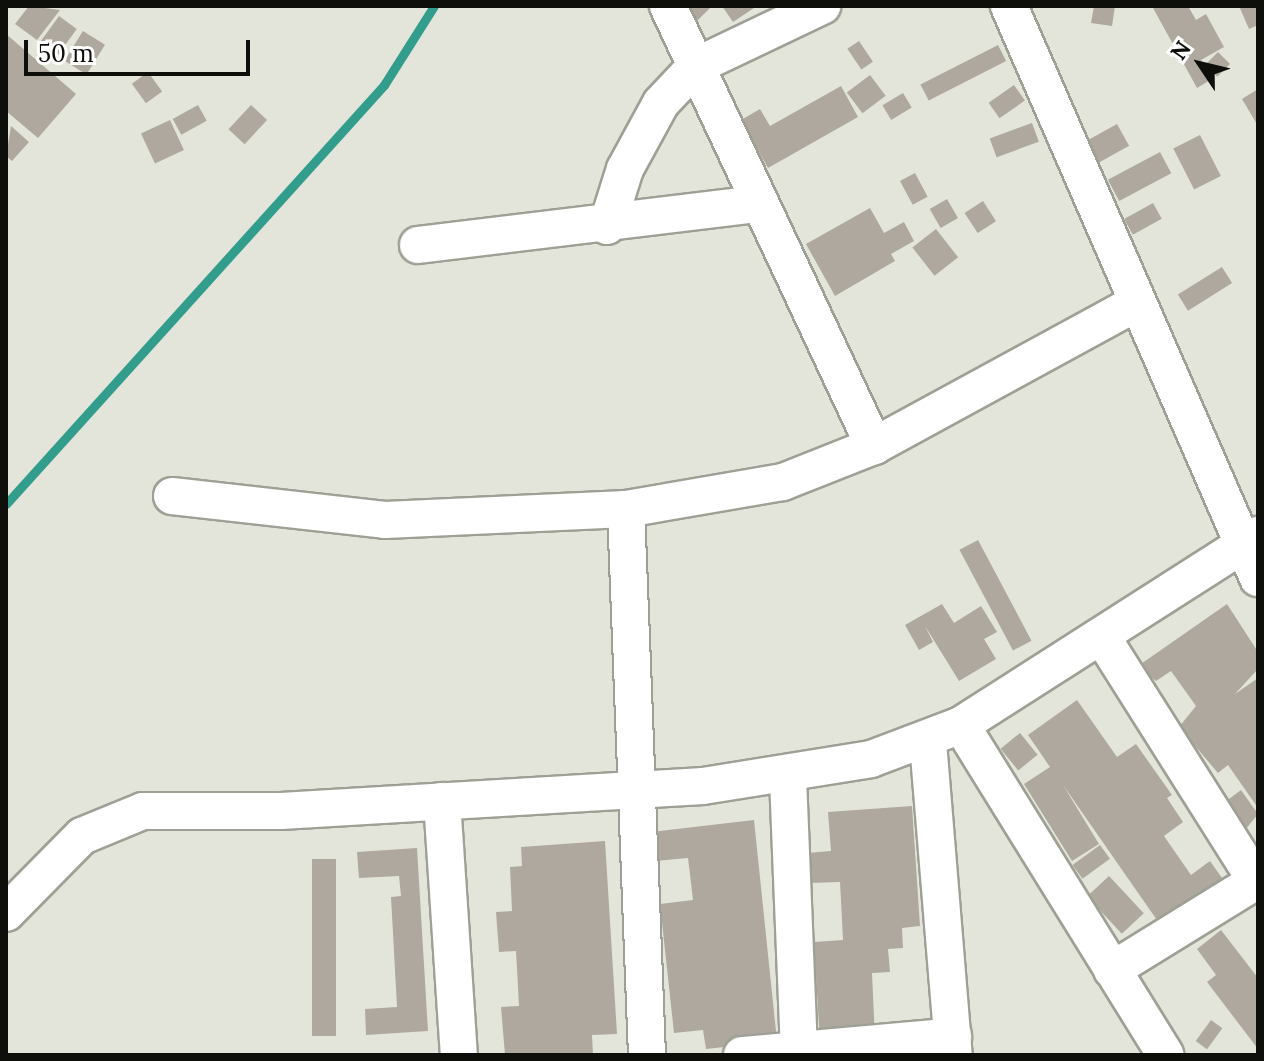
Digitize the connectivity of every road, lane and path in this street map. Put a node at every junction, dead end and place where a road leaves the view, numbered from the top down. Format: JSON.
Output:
{"nodes":[{"id":1,"x":668,"y":6,"type":"edge"},
{"id":2,"x":822,"y":6,"type":"edge"},
{"id":3,"x":1009,"y":6,"type":"edge"},
{"id":4,"x":696,"y":66,"type":"junction"},
{"id":5,"x":755,"y":204,"type":"junction"},
{"id":6,"x":607,"y":226,"type":"junction"},
{"id":7,"x":418,"y":245,"type":"dead end"},
{"id":8,"x":1134,"y":304,"type":"junction"},
{"id":9,"x":874,"y":446,"type":"junction"},
{"id":10,"x":172,"y":496,"type":"dead end"},
{"id":11,"x":626,"y":509,"type":"junction"},
{"id":12,"x":1248,"y":540,"type":"edge"},
{"id":13,"x":1258,"y":578,"type":"edge"},
{"id":14,"x":1102,"y":637,"type":"junction"},
{"id":15,"x":961,"y":725,"type":"junction"},
{"id":16,"x":928,"y":742,"type":"junction"},
{"id":17,"x":788,"y":778,"type":"junction"},
{"id":18,"x":637,"y":786,"type":"junction"},
{"id":19,"x":442,"y":801,"type":"junction"},
{"id":20,"x":1257,"y":880,"type":"edge"},
{"id":21,"x":6,"y":913,"type":"edge"},
{"id":22,"x":1112,"y":970,"type":"junction"},
{"id":23,"x":954,"y":1045,"type":"edge"},
{"id":24,"x":799,"y":1052,"type":"edge"},
{"id":25,"x":459,"y":1055,"type":"edge"},
{"id":26,"x":647,"y":1055,"type":"edge"},
{"id":27,"x":742,"y":1055,"type":"edge"},
{"id":28,"x":1166,"y":1055,"type":"edge"}],
"edges":[{"from":1,"to":4,"type":"street"},
{"from":2,"to":4,"type":"street"},
{"from":3,"to":8,"type":"street"},
{"from":4,"to":5,"type":"street"},
{"from":4,"to":6,"type":"street"},
{"from":5,"to":6,"type":"street"},
{"from":5,"to":9,"type":"street"},
{"from":6,"to":7,"type":"street"},
{"from":8,"to":9,"type":"street"},
{"from":8,"to":12,"type":"street"},
{"from":9,"to":11,"type":"street"},
{"from":10,"to":11,"type":"street"},
{"from":11,"to":18,"type":"street"},
{"from":12,"to":13,"type":"street"},
{"from":12,"to":14,"type":"street"},
{"from":14,"to":15,"type":"street"},
{"from":14,"to":20,"type":"street"},
{"from":15,"to":16,"type":"street"},
{"from":15,"to":22,"type":"street"},
{"from":16,"to":17,"type":"street"},
{"from":16,"to":23,"type":"street"},
{"from":17,"to":18,"type":"street"},
{"from":17,"to":24,"type":"street"},
{"from":18,"to":19,"type":"street"},
{"from":18,"to":26,"type":"street"},
{"from":19,"to":21,"type":"street"},
{"from":19,"to":25,"type":"street"},
{"from":20,"to":22,"type":"street"},
{"from":22,"to":28,"type":"street"},
{"from":23,"to":24,"type":"street"},
{"from":24,"to":27,"type":"street"}]}
